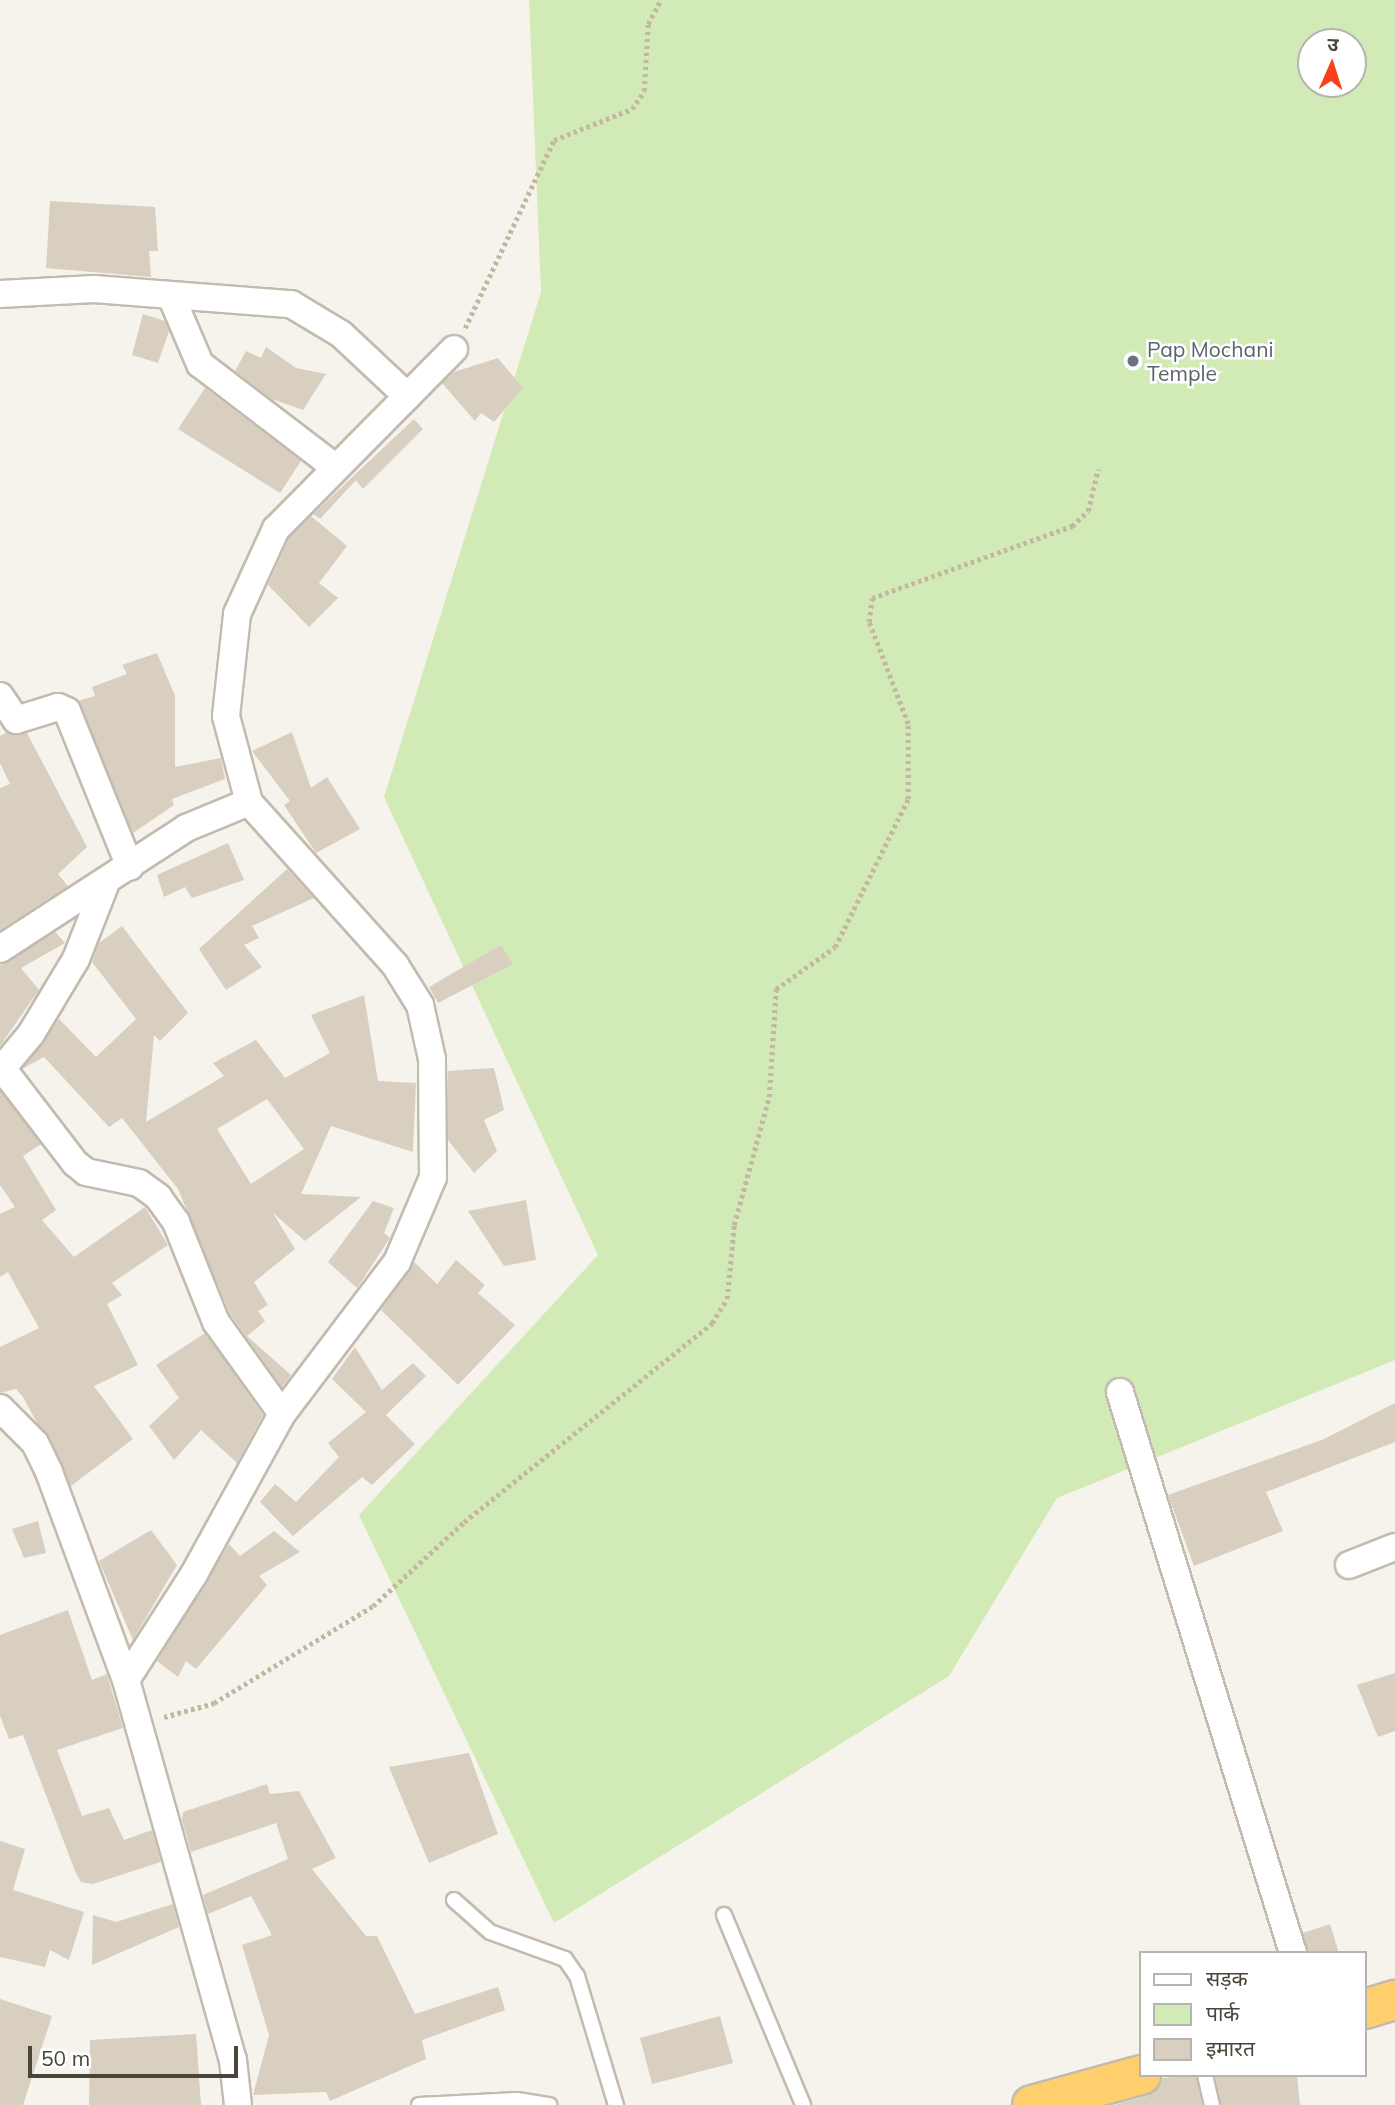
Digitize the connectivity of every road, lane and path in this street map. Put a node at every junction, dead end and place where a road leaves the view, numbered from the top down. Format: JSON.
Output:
{"nodes":[{"id":1,"x":661,"y":0,"type":"edge"},
{"id":2,"x":0,"y":294,"type":"edge"},
{"id":3,"x":171,"y":296,"type":"junction"},
{"id":4,"x":454,"y":349,"type":"joint"},
{"id":5,"x":407,"y":396,"type":"junction"},
{"id":6,"x":336,"y":468,"type":"junction"},
{"id":7,"x":1098,"y":469,"type":"dead end"},
{"id":8,"x":0,"y":696,"type":"edge"},
{"id":9,"x":249,"y":802,"type":"junction"},
{"id":10,"x":130,"y":867,"type":"junction"},
{"id":11,"x":106,"y":883,"type":"junction"},
{"id":12,"x":0,"y":949,"type":"edge"},
{"id":13,"x":1,"y":1069,"type":"edge"},
{"id":14,"x":1120,"y":1392,"type":"dead end"},
{"id":15,"x":1,"y":1411,"type":"edge"},
{"id":16,"x":282,"y":1414,"type":"junction"},
{"id":17,"x":1395,"y":1547,"type":"edge"},
{"id":18,"x":1349,"y":1564,"type":"dead end"},
{"id":19,"x":126,"y":1681,"type":"junction"},
{"id":20,"x":138,"y":1724,"type":"junction"},
{"id":21,"x":454,"y":1900,"type":"dead end"},
{"id":22,"x":724,"y":1915,"type":"dead end"},
{"id":23,"x":1292,"y":1951,"type":"edge"},
{"id":24,"x":1395,"y":2000,"type":"edge"},
{"id":25,"x":1367,"y":2008,"type":"edge"},
{"id":26,"x":1140,"y":2076,"type":"edge"},
{"id":27,"x":1205,"y":2077,"type":"edge"},
{"id":28,"x":1097,"y":2097,"type":"edge"},
{"id":29,"x":238,"y":2105,"type":"edge"},
{"id":30,"x":419,"y":2105,"type":"edge"},
{"id":31,"x":550,"y":2105,"type":"edge"},
{"id":32,"x":616,"y":2105,"type":"edge"},
{"id":33,"x":803,"y":2105,"type":"edge"},
{"id":34,"x":1032,"y":2105,"type":"edge"},
{"id":35,"x":1212,"y":2105,"type":"edge"}],
"edges":[{"from":1,"to":4,"type":"path"},
{"from":2,"to":3,"type":"street"},
{"from":3,"to":5,"type":"street"},
{"from":3,"to":6,"type":"street"},
{"from":4,"to":5,"type":"street"},
{"from":5,"to":6,"type":"street"},
{"from":6,"to":9,"type":"street"},
{"from":7,"to":20,"type":"path"},
{"from":8,"to":10,"type":"street"},
{"from":9,"to":10,"type":"street"},
{"from":9,"to":16,"type":"street"},
{"from":10,"to":11,"type":"street"},
{"from":11,"to":12,"type":"street"},
{"from":11,"to":13,"type":"street"},
{"from":13,"to":16,"type":"street"},
{"from":14,"to":23,"type":"street"},
{"from":15,"to":19,"type":"street"},
{"from":16,"to":19,"type":"street"},
{"from":17,"to":18,"type":"street"},
{"from":19,"to":20,"type":"street"},
{"from":20,"to":29,"type":"street"},
{"from":21,"to":32,"type":"lane"},
{"from":22,"to":33,"type":"lane"},
{"from":24,"to":25,"type":"highway"},
{"from":26,"to":28,"type":"highway"},
{"from":27,"to":35,"type":"lane"},
{"from":28,"to":34,"type":"highway"},
{"from":30,"to":31,"type":"lane"}]}
